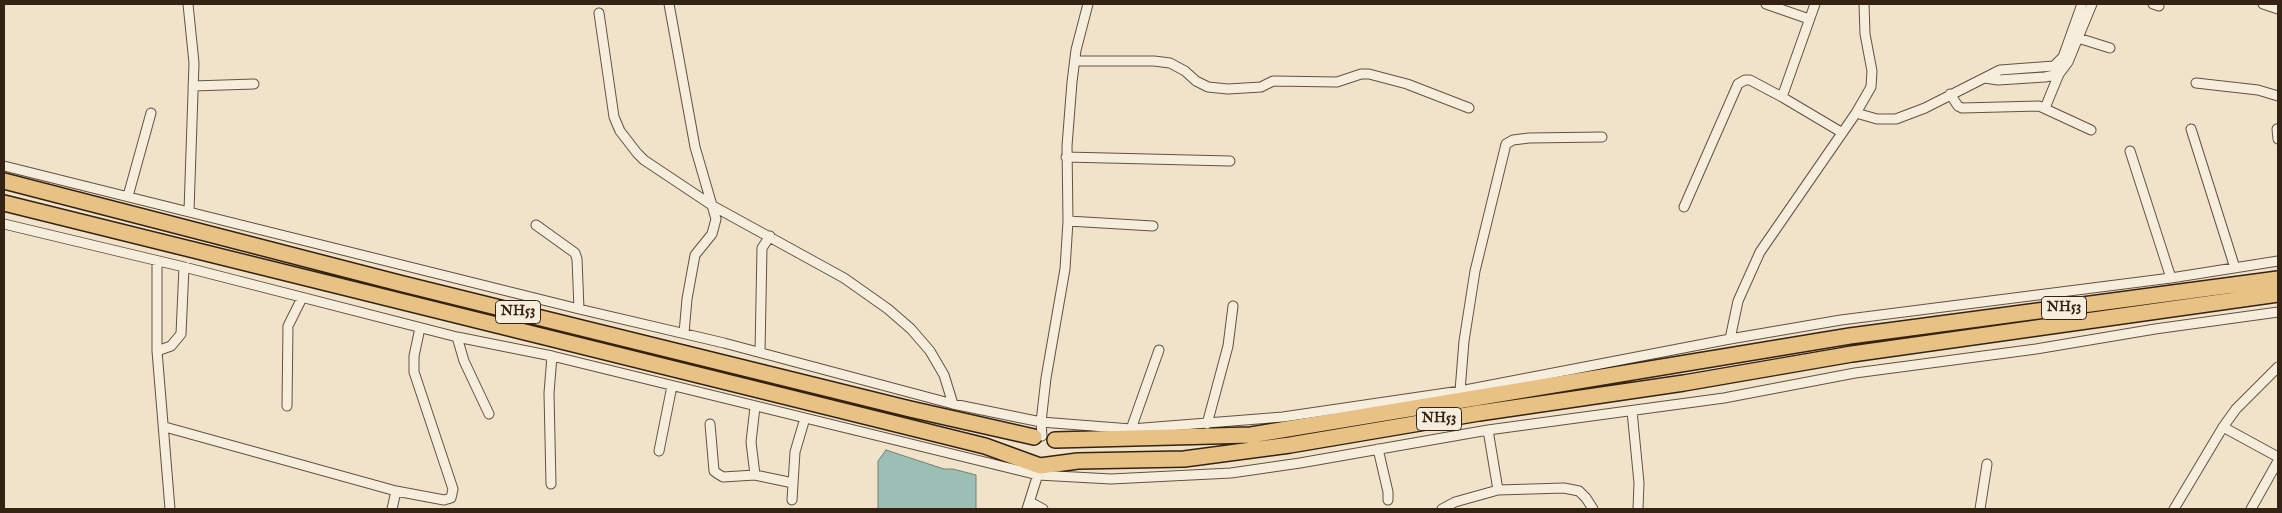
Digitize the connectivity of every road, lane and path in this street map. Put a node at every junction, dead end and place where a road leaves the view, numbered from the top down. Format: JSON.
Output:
{"nodes":[{"id":1,"x":188,"y":4,"type":"edge"},
{"id":2,"x":669,"y":4,"type":"edge"},
{"id":3,"x":1088,"y":4,"type":"edge"},
{"id":4,"x":1766,"y":4,"type":"edge"},
{"id":5,"x":1815,"y":4,"type":"edge"},
{"id":6,"x":1864,"y":4,"type":"edge"},
{"id":7,"x":2082,"y":4,"type":"edge"},
{"id":8,"x":2092,"y":4,"type":"edge"},
{"id":9,"x":2263,"y":4,"type":"edge"},
{"id":10,"x":2278,"y":9,"type":"edge"},
{"id":11,"x":599,"y":12,"type":"dead end"},
{"id":12,"x":1809,"y":19,"type":"junction"},
{"id":13,"x":2078,"y":38,"type":"junction"},
{"id":14,"x":2110,"y":48,"type":"dead end"},
{"id":15,"x":1074,"y":61,"type":"junction"},
{"id":16,"x":2056,"y":70,"type":"junction"},
{"id":17,"x":2196,"y":83,"type":"dead end"},
{"id":18,"x":254,"y":84,"type":"dead end"},
{"id":19,"x":193,"y":86,"type":"junction"},
{"id":20,"x":1950,"y":94,"type":"junction"},
{"id":21,"x":2278,"y":96,"type":"edge"},
{"id":22,"x":1782,"y":97,"type":"junction"},
{"id":23,"x":1470,"y":108,"type":"dead end"},
{"id":24,"x":2045,"y":108,"type":"junction"},
{"id":25,"x":151,"y":113,"type":"dead end"},
{"id":26,"x":1856,"y":113,"type":"junction"},
{"id":27,"x":2191,"y":129,"type":"dead end"},
{"id":28,"x":2091,"y":130,"type":"dead end"},
{"id":29,"x":1841,"y":132,"type":"junction"},
{"id":30,"x":1602,"y":137,"type":"dead end"},
{"id":31,"x":2130,"y":150,"type":"dead end"},
{"id":32,"x":1066,"y":157,"type":"junction"},
{"id":33,"x":1230,"y":161,"type":"dead end"},
{"id":34,"x":4,"y":166,"type":"edge"},
{"id":35,"x":4,"y":182,"type":"edge"},
{"id":36,"x":128,"y":196,"type":"junction"},
{"id":37,"x":4,"y":202,"type":"edge"},
{"id":38,"x":713,"y":206,"type":"junction"},
{"id":39,"x":1684,"y":207,"type":"dead end"},
{"id":40,"x":189,"y":211,"type":"junction"},
{"id":41,"x":1068,"y":221,"type":"junction"},
{"id":42,"x":4,"y":224,"type":"edge"},
{"id":43,"x":536,"y":224,"type":"dead end"},
{"id":44,"x":1153,"y":226,"type":"dead end"},
{"id":45,"x":770,"y":236,"type":"junction"},
{"id":46,"x":2278,"y":261,"type":"edge"},
{"id":47,"x":158,"y":262,"type":"junction"},
{"id":48,"x":184,"y":267,"type":"junction"},
{"id":49,"x":2235,"y":268,"type":"junction"},
{"id":50,"x":2171,"y":278,"type":"junction"},
{"id":51,"x":2278,"y":279,"type":"edge"},
{"id":52,"x":2278,"y":294,"type":"edge"},
{"id":53,"x":302,"y":298,"type":"junction"},
{"id":54,"x":1233,"y":306,"type":"dead end"},
{"id":55,"x":579,"y":309,"type":"junction"},
{"id":56,"x":2278,"y":312,"type":"edge"},
{"id":57,"x":420,"y":328,"type":"junction"},
{"id":58,"x":684,"y":333,"type":"junction"},
{"id":59,"x":457,"y":337,"type":"junction"},
{"id":60,"x":1730,"y":339,"type":"junction"},
{"id":61,"x":1160,"y":350,"type":"dead end"},
{"id":62,"x":157,"y":351,"type":"junction"},
{"id":63,"x":760,"y":352,"type":"junction"},
{"id":64,"x":552,"y":356,"type":"junction"},
{"id":65,"x":2278,"y":367,"type":"edge"},
{"id":66,"x":672,"y":386,"type":"junction"},
{"id":67,"x":1460,"y":391,"type":"junction"},
{"id":68,"x":953,"y":404,"type":"junction"},
{"id":69,"x":288,"y":406,"type":"dead end"},
{"id":70,"x":755,"y":406,"type":"junction"},
{"id":71,"x":1632,"y":411,"type":"junction"},
{"id":72,"x":489,"y":414,"type":"dead end"},
{"id":73,"x":805,"y":418,"type":"junction"},
{"id":74,"x":710,"y":424,"type":"dead end"},
{"id":75,"x":1207,"y":424,"type":"junction"},
{"id":76,"x":165,"y":427,"type":"junction"},
{"id":77,"x":2223,"y":427,"type":"junction"},
{"id":78,"x":1131,"y":429,"type":"junction"},
{"id":79,"x":1488,"y":430,"type":"junction"},
{"id":80,"x":1043,"y":434,"type":"junction"},
{"id":81,"x":1378,"y":449,"type":"junction"},
{"id":82,"x":659,"y":451,"type":"dead end"},
{"id":83,"x":2278,"y":457,"type":"edge"},
{"id":84,"x":2278,"y":461,"type":"edge"},
{"id":85,"x":1987,"y":464,"type":"dead end"},
{"id":86,"x":1040,"y":466,"type":"junction"},
{"id":87,"x":755,"y":475,"type":"junction"},
{"id":88,"x":793,"y":483,"type":"junction"},
{"id":89,"x":551,"y":484,"type":"dead end"},
{"id":90,"x":1498,"y":490,"type":"junction"},
{"id":91,"x":396,"y":491,"type":"junction"},
{"id":92,"x":792,"y":500,"type":"dead end"},
{"id":93,"x":1388,"y":500,"type":"dead end"},
{"id":94,"x":1029,"y":505,"type":"edge"},
{"id":95,"x":170,"y":509,"type":"edge"},
{"id":96,"x":392,"y":509,"type":"edge"},
{"id":97,"x":1043,"y":509,"type":"edge"},
{"id":98,"x":1442,"y":509,"type":"edge"},
{"id":99,"x":1593,"y":509,"type":"edge"},
{"id":100,"x":1638,"y":509,"type":"edge"},
{"id":101,"x":1980,"y":509,"type":"edge"},
{"id":102,"x":2174,"y":509,"type":"edge"},
{"id":103,"x":2251,"y":509,"type":"edge"}],
"edges":[{"from":1,"to":19,"type":"street"},
{"from":2,"to":38,"type":"street"},
{"from":3,"to":15,"type":"street"},
{"from":4,"to":12,"type":"street"},
{"from":5,"to":12,"type":"street"},
{"from":6,"to":26,"type":"street"},
{"from":7,"to":16,"type":"street"},
{"from":8,"to":13,"type":"street"},
{"from":9,"to":10,"type":"street"},
{"from":11,"to":38,"type":"street"},
{"from":12,"to":22,"type":"street"},
{"from":13,"to":14,"type":"street"},
{"from":13,"to":16,"type":"street"},
{"from":15,"to":23,"type":"street"},
{"from":15,"to":32,"type":"street"},
{"from":16,"to":20,"type":"street"},
{"from":16,"to":24,"type":"street"},
{"from":17,"to":21,"type":"street"},
{"from":18,"to":19,"type":"street"},
{"from":19,"to":40,"type":"street"},
{"from":20,"to":24,"type":"street"},
{"from":20,"to":26,"type":"street"},
{"from":22,"to":29,"type":"street"},
{"from":22,"to":39,"type":"street"},
{"from":24,"to":28,"type":"street"},
{"from":25,"to":36,"type":"street"},
{"from":26,"to":29,"type":"street"},
{"from":27,"to":49,"type":"street"},
{"from":29,"to":60,"type":"street"},
{"from":30,"to":67,"type":"street"},
{"from":31,"to":50,"type":"street"},
{"from":32,"to":33,"type":"street"},
{"from":32,"to":41,"type":"street"},
{"from":34,"to":36,"type":"street"},
{"from":35,"to":80,"type":"highway","number":"NH53"},
{"from":36,"to":40,"type":"street"},
{"from":37,"to":86,"type":"highway","number":"NH53"},
{"from":38,"to":45,"type":"street"},
{"from":38,"to":58,"type":"street"},
{"from":40,"to":55,"type":"street"},
{"from":41,"to":44,"type":"street"},
{"from":41,"to":80,"type":"street"},
{"from":42,"to":47,"type":"street"},
{"from":43,"to":55,"type":"street"},
{"from":45,"to":63,"type":"street"},
{"from":45,"to":68,"type":"street"},
{"from":46,"to":49,"type":"street"},
{"from":47,"to":48,"type":"street"},
{"from":47,"to":62,"type":"street"},
{"from":48,"to":53,"type":"street"},
{"from":48,"to":62,"type":"street"},
{"from":49,"to":50,"type":"street"},
{"from":50,"to":60,"type":"street"},
{"from":51,"to":80,"type":"highway","number":"NH53"},
{"from":52,"to":86,"type":"highway","number":"NH53"},
{"from":53,"to":57,"type":"street"},
{"from":53,"to":69,"type":"street"},
{"from":54,"to":75,"type":"street"},
{"from":55,"to":58,"type":"street"},
{"from":56,"to":71,"type":"street"},
{"from":57,"to":59,"type":"street"},
{"from":57,"to":91,"type":"street"},
{"from":58,"to":63,"type":"street"},
{"from":59,"to":64,"type":"street"},
{"from":59,"to":72,"type":"street"},
{"from":60,"to":67,"type":"street"},
{"from":61,"to":78,"type":"street"},
{"from":62,"to":76,"type":"street"},
{"from":63,"to":68,"type":"street"},
{"from":64,"to":66,"type":"street"},
{"from":64,"to":89,"type":"street"},
{"from":65,"to":77,"type":"street"},
{"from":66,"to":70,"type":"street"},
{"from":66,"to":82,"type":"street"},
{"from":67,"to":75,"type":"street"},
{"from":68,"to":80,"type":"street"},
{"from":70,"to":73,"type":"street"},
{"from":70,"to":87,"type":"street"},
{"from":71,"to":79,"type":"street"},
{"from":71,"to":100,"type":"street"},
{"from":73,"to":86,"type":"street"},
{"from":73,"to":88,"type":"street"},
{"from":74,"to":87,"type":"street"},
{"from":75,"to":78,"type":"street"},
{"from":76,"to":91,"type":"street"},
{"from":76,"to":95,"type":"street"},
{"from":77,"to":83,"type":"street"},
{"from":77,"to":102,"type":"street"},
{"from":78,"to":80,"type":"street"},
{"from":79,"to":81,"type":"street"},
{"from":79,"to":90,"type":"street"},
{"from":80,"to":86,"type":"highway"},
{"from":80,"to":86,"type":"highway"},
{"from":81,"to":86,"type":"street"},
{"from":81,"to":93,"type":"street"},
{"from":84,"to":103,"type":"street"},
{"from":85,"to":101,"type":"street"},
{"from":86,"to":94,"type":"street"},
{"from":87,"to":88,"type":"street"},
{"from":88,"to":92,"type":"street"},
{"from":90,"to":98,"type":"street"},
{"from":90,"to":99,"type":"street"},
{"from":91,"to":96,"type":"street"},
{"from":94,"to":97,"type":"street"}]}
